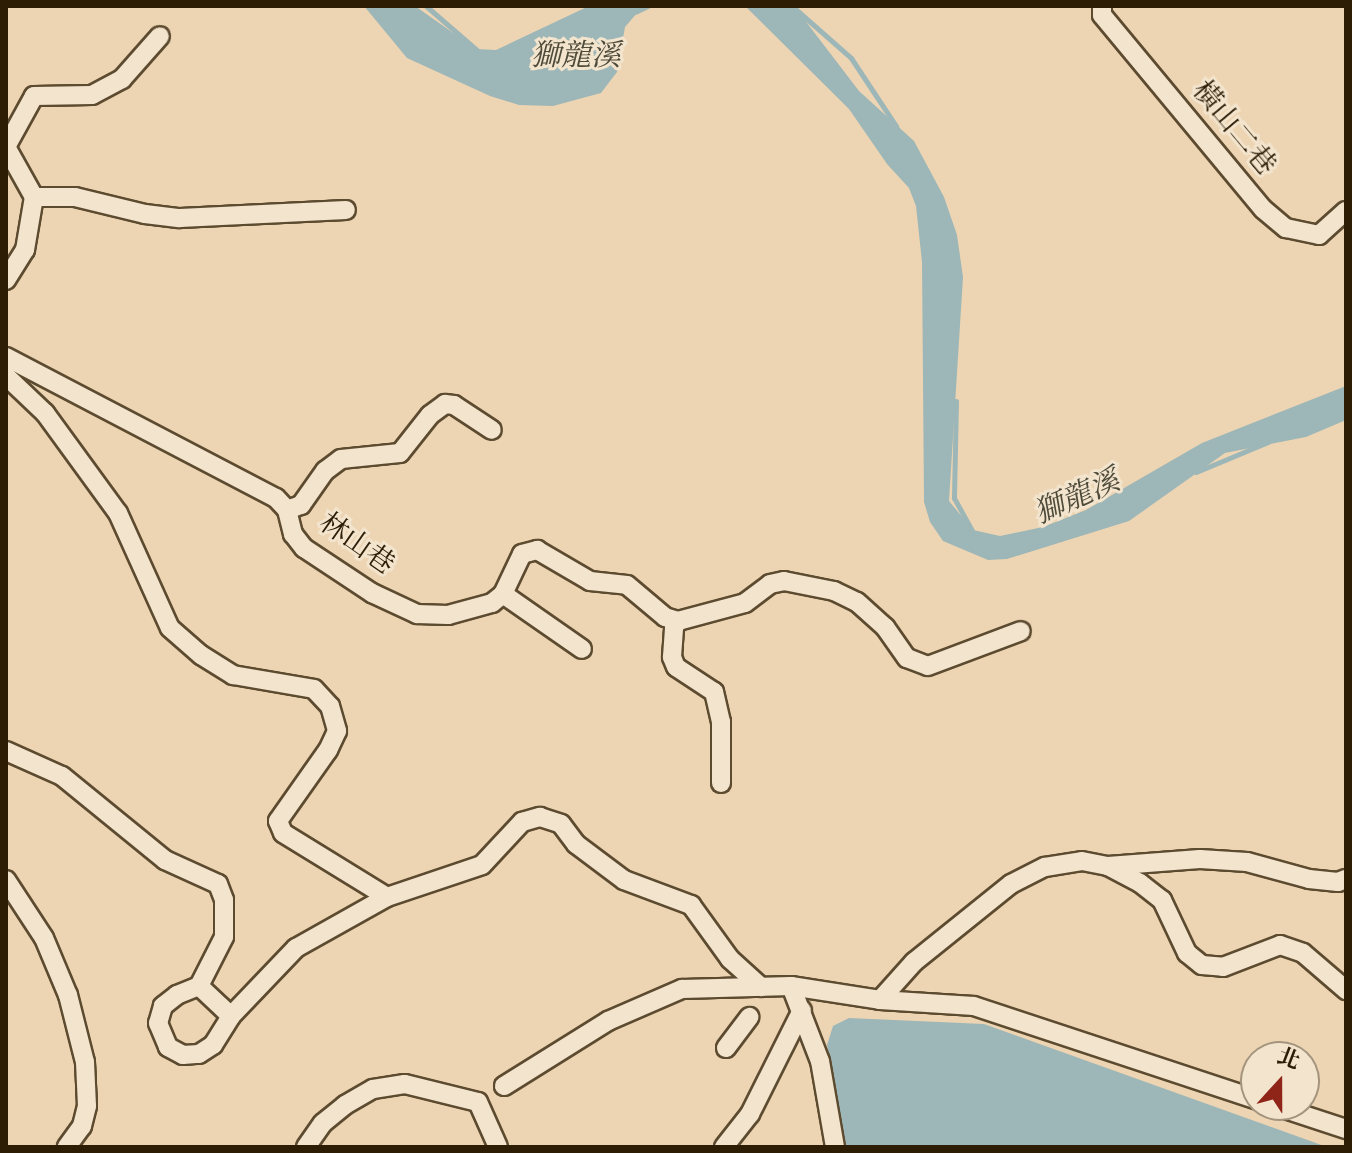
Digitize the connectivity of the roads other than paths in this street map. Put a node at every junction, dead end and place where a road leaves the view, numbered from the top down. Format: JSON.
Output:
{"nodes":[{"id":1,"x":1102,"y":6,"type":"edge"},
{"id":2,"x":160,"y":36,"type":"dead end"},
{"id":3,"x":34,"y":197,"type":"junction"},
{"id":4,"x":346,"y":210,"type":"dead end"},
{"id":5,"x":1346,"y":211,"type":"edge"},
{"id":6,"x":6,"y":280,"type":"edge"},
{"id":7,"x":6,"y":357,"type":"edge"},
{"id":8,"x":6,"y":376,"type":"edge"},
{"id":9,"x":492,"y":430,"type":"dead end"},
{"id":10,"x":287,"y":510,"type":"junction"},
{"id":11,"x":503,"y":594,"type":"junction"},
{"id":12,"x":678,"y":621,"type":"junction"},
{"id":13,"x":1021,"y":631,"type":"dead end"},
{"id":14,"x":582,"y":649,"type":"dead end"},
{"id":15,"x":6,"y":751,"type":"edge"},
{"id":16,"x":721,"y":783,"type":"dead end"},
{"id":17,"x":1108,"y":866,"type":"junction"},
{"id":18,"x":1346,"y":879,"type":"edge"},
{"id":19,"x":6,"y":880,"type":"edge"},
{"id":20,"x":387,"y":897,"type":"junction"},
{"id":21,"x":199,"y":986,"type":"junction"},
{"id":22,"x":791,"y":986,"type":"junction"},
{"id":23,"x":761,"y":987,"type":"junction"},
{"id":24,"x":1346,"y":990,"type":"edge"},
{"id":25,"x":880,"y":1000,"type":"junction"},
{"id":26,"x":802,"y":1010,"type":"junction"},
{"id":27,"x":231,"y":1016,"type":"junction"},
{"id":28,"x":749,"y":1017,"type":"dead end"},
{"id":29,"x":726,"y":1048,"type":"dead end"},
{"id":30,"x":504,"y":1086,"type":"dead end"},
{"id":31,"x":1240,"y":1094,"type":"edge"},
{"id":32,"x":1320,"y":1120,"type":"edge"},
{"id":33,"x":1346,"y":1129,"type":"edge"},
{"id":34,"x":67,"y":1147,"type":"edge"},
{"id":35,"x":306,"y":1147,"type":"edge"},
{"id":36,"x":498,"y":1147,"type":"edge"},
{"id":37,"x":724,"y":1147,"type":"edge"},
{"id":38,"x":835,"y":1147,"type":"edge"}],
"edges":[{"from":1,"to":5,"type":"street","name":"橫山二巷"},
{"from":2,"to":3,"type":"street"},
{"from":3,"to":4,"type":"street"},
{"from":3,"to":6,"type":"street"},
{"from":7,"to":10,"type":"street","name":"林山巷"},
{"from":8,"to":20,"type":"street"},
{"from":9,"to":10,"type":"street"},
{"from":10,"to":11,"type":"street","name":"林山巷"},
{"from":11,"to":12,"type":"street"},
{"from":11,"to":14,"type":"street"},
{"from":12,"to":13,"type":"street"},
{"from":12,"to":16,"type":"street"},
{"from":15,"to":21,"type":"street"},
{"from":17,"to":18,"type":"street"},
{"from":17,"to":24,"type":"street"},
{"from":17,"to":25,"type":"street"},
{"from":19,"to":34,"type":"street"},
{"from":20,"to":23,"type":"street"},
{"from":20,"to":27,"type":"street"},
{"from":21,"to":27,"type":"street"},
{"from":21,"to":27,"type":"street"},
{"from":22,"to":23,"type":"street"},
{"from":22,"to":25,"type":"street"},
{"from":22,"to":26,"type":"street"},
{"from":23,"to":30,"type":"street"},
{"from":25,"to":31,"type":"street"},
{"from":26,"to":37,"type":"street"},
{"from":26,"to":38,"type":"street"},
{"from":28,"to":29,"type":"street"},
{"from":32,"to":33,"type":"street"},
{"from":35,"to":36,"type":"street"}]}
